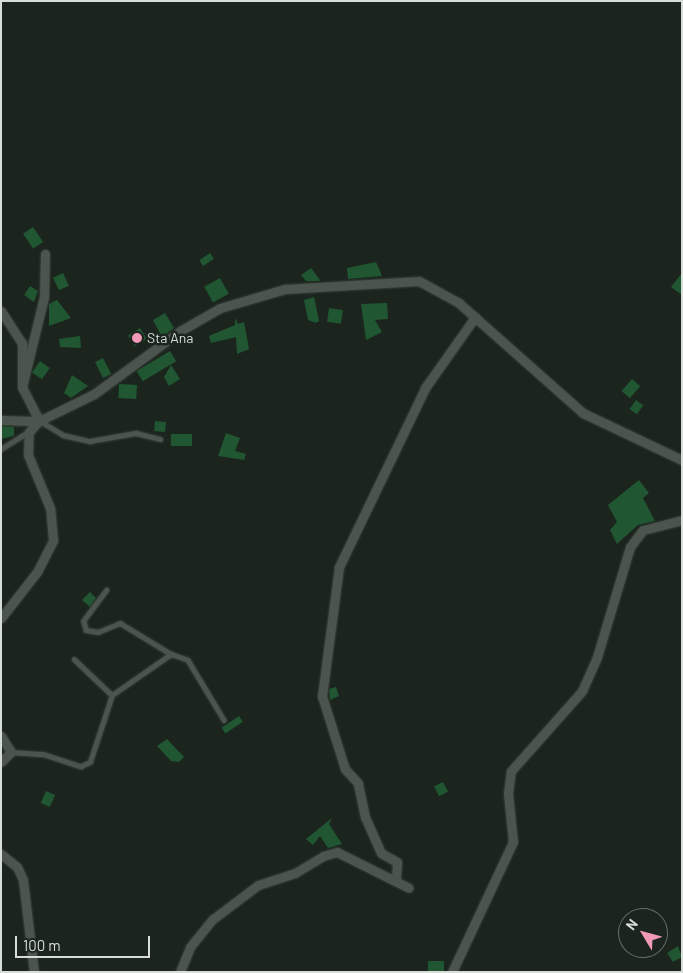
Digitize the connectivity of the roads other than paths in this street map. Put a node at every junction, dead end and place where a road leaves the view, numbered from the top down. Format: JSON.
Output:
{"nodes":[{"id":1,"x":44,"y":254,"type":"dead end"},
{"id":2,"x":1,"y":311,"type":"edge"},
{"id":3,"x":475,"y":317,"type":"junction"},
{"id":4,"x":22,"y":387,"type":"junction"},
{"id":5,"x":1,"y":420,"type":"edge"},
{"id":6,"x":39,"y":421,"type":"junction"},
{"id":7,"x":29,"y":432,"type":"junction"},
{"id":8,"x":160,"y":438,"type":"dead end"},
{"id":9,"x":1,"y":449,"type":"edge"},
{"id":10,"x":682,"y":460,"type":"edge"},
{"id":11,"x":682,"y":520,"type":"edge"},
{"id":12,"x":107,"y":590,"type":"dead end"},
{"id":13,"x":1,"y":618,"type":"edge"},
{"id":14,"x":171,"y":654,"type":"junction"},
{"id":15,"x":74,"y":658,"type":"dead end"},
{"id":16,"x":112,"y":695,"type":"junction"},
{"id":17,"x":224,"y":720,"type":"dead end"},
{"id":18,"x":1,"y":736,"type":"edge"},
{"id":19,"x":11,"y":752,"type":"junction"},
{"id":20,"x":1,"y":762,"type":"edge"},
{"id":21,"x":1,"y":854,"type":"edge"},
{"id":22,"x":396,"y":878,"type":"junction"},
{"id":23,"x":409,"y":888,"type":"dead end"},
{"id":24,"x":34,"y":972,"type":"edge"},
{"id":25,"x":180,"y":972,"type":"edge"},
{"id":26,"x":452,"y":972,"type":"edge"}],
"edges":[{"from":1,"to":4,"type":"street"},
{"from":2,"to":4,"type":"street"},
{"from":3,"to":6,"type":"street"},
{"from":3,"to":10,"type":"street"},
{"from":3,"to":22,"type":"street"},
{"from":4,"to":6,"type":"street"},
{"from":5,"to":6,"type":"street"},
{"from":6,"to":7,"type":"street"},
{"from":6,"to":8,"type":"lane"},
{"from":7,"to":9,"type":"lane"},
{"from":7,"to":13,"type":"street"},
{"from":11,"to":26,"type":"street"},
{"from":12,"to":14,"type":"lane"},
{"from":14,"to":16,"type":"lane"},
{"from":14,"to":17,"type":"lane"},
{"from":15,"to":16,"type":"lane"},
{"from":16,"to":19,"type":"lane"},
{"from":18,"to":19,"type":"street"},
{"from":19,"to":20,"type":"street"},
{"from":21,"to":24,"type":"street"},
{"from":22,"to":23,"type":"street"},
{"from":22,"to":25,"type":"street"}]}
